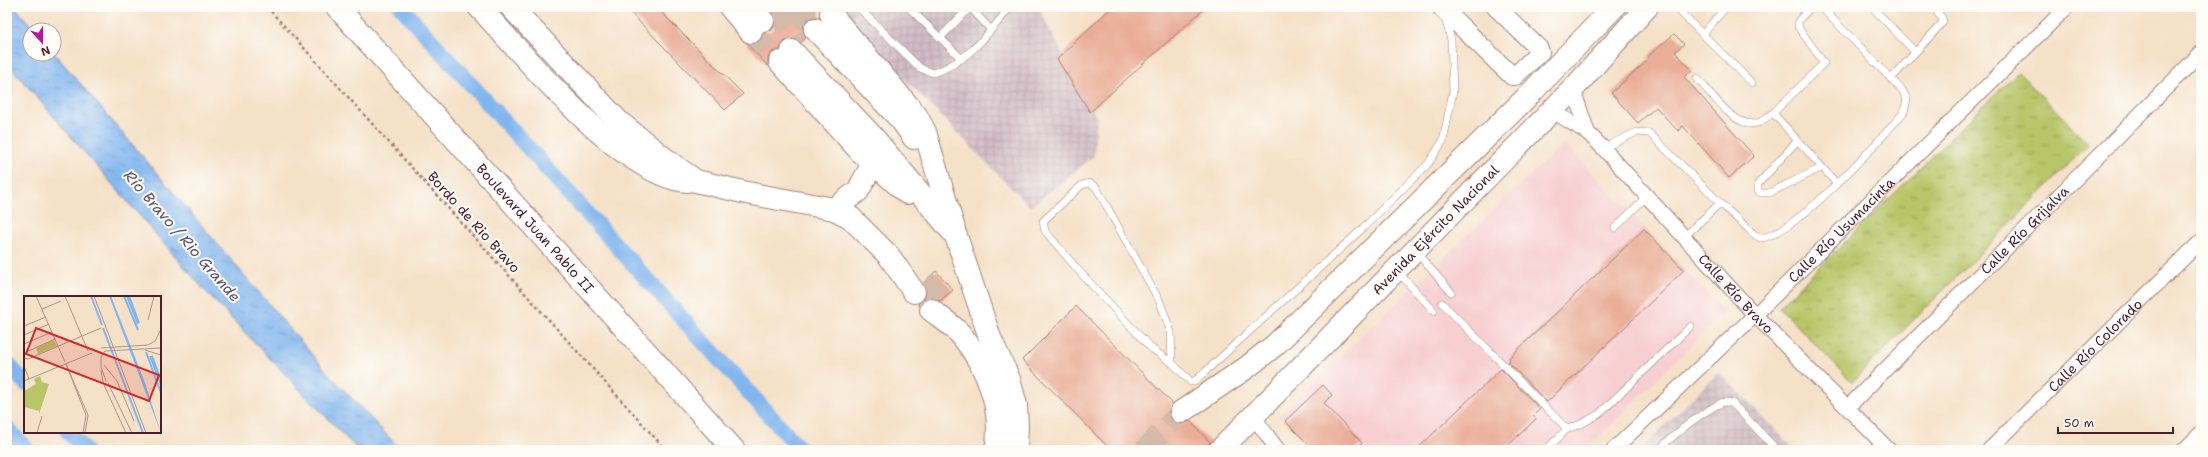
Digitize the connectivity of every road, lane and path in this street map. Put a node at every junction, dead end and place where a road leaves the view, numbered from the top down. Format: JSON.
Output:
{"nodes":[{"id":1,"x":267,"y":7,"type":"edge"},
{"id":2,"x":337,"y":7,"type":"edge"},
{"id":3,"x":479,"y":7,"type":"edge"},
{"id":4,"x":510,"y":7,"type":"edge"},
{"id":5,"x":730,"y":7,"type":"edge"},
{"id":6,"x":858,"y":7,"type":"edge"},
{"id":7,"x":908,"y":7,"type":"edge"},
{"id":8,"x":970,"y":7,"type":"edge"},
{"id":9,"x":1010,"y":7,"type":"edge"},
{"id":10,"x":1441,"y":7,"type":"edge"},
{"id":11,"x":1496,"y":7,"type":"edge"},
{"id":12,"x":1614,"y":7,"type":"edge"},
{"id":13,"x":1632,"y":7,"type":"edge"},
{"id":14,"x":1647,"y":7,"type":"edge"},
{"id":15,"x":1675,"y":7,"type":"edge"},
{"id":16,"x":1726,"y":7,"type":"edge"},
{"id":17,"x":1811,"y":7,"type":"edge"},
{"id":18,"x":1821,"y":7,"type":"edge"},
{"id":19,"x":1872,"y":7,"type":"edge"},
{"id":20,"x":1933,"y":7,"type":"edge"},
{"id":21,"x":2067,"y":7,"type":"edge"},
{"id":22,"x":831,"y":14,"type":"tunnel mouth"},
{"id":23,"x":762,"y":16,"type":"tunnel mouth"},
{"id":24,"x":991,"y":30,"type":"junction"},
{"id":25,"x":1703,"y":34,"type":"junction"},
{"id":26,"x":940,"y":38,"type":"junction"},
{"id":27,"x":797,"y":46,"type":"junction"},
{"id":28,"x":1914,"y":52,"type":"junction"},
{"id":29,"x":2201,"y":53,"type":"edge"},
{"id":30,"x":962,"y":59,"type":"junction"},
{"id":31,"x":1697,"y":78,"type":"dead end"},
{"id":32,"x":1891,"y":79,"type":"junction"},
{"id":33,"x":1752,"y":83,"type":"dead end"},
{"id":34,"x":1573,"y":89,"type":"junction"},
{"id":35,"x":1551,"y":110,"type":"junction"},
{"id":36,"x":1773,"y":113,"type":"junction"},
{"id":37,"x":1588,"y":133,"type":"junction"},
{"id":38,"x":1797,"y":141,"type":"junction"},
{"id":39,"x":1603,"y":148,"type":"junction"},
{"id":40,"x":873,"y":163,"type":"junction"},
{"id":41,"x":1821,"y":168,"type":"junction"},
{"id":42,"x":696,"y":181,"type":"junction"},
{"id":43,"x":1837,"y":184,"type":"junction"},
{"id":44,"x":1647,"y":196,"type":"junction"},
{"id":45,"x":1720,"y":203,"type":"junction"},
{"id":46,"x":834,"y":208,"type":"junction"},
{"id":47,"x":1615,"y":228,"type":"dead end"},
{"id":48,"x":956,"y":236,"type":"junction"},
{"id":49,"x":1684,"y":237,"type":"junction"},
{"id":50,"x":2201,"y":241,"type":"edge"},
{"id":51,"x":1415,"y":251,"type":"junction"},
{"id":52,"x":1396,"y":270,"type":"junction"},
{"id":53,"x":919,"y":286,"type":"tunnel mouth"},
{"id":54,"x":1451,"y":292,"type":"dead end"},
{"id":55,"x":1442,"y":303,"type":"dead end"},
{"id":56,"x":937,"y":305,"type":"tunnel mouth"},
{"id":57,"x":1434,"y":311,"type":"dead end"},
{"id":58,"x":1755,"y":315,"type":"junction"},
{"id":59,"x":1691,"y":326,"type":"dead end"},
{"id":60,"x":1172,"y":363,"type":"junction"},
{"id":61,"x":1848,"y":407,"type":"junction"},
{"id":62,"x":1181,"y":412,"type":"tunnel mouth"},
{"id":63,"x":1253,"y":416,"type":"junction"},
{"id":64,"x":1567,"y":429,"type":"junction"},
{"id":65,"x":2201,"y":433,"type":"edge"},
{"id":66,"x":666,"y":450,"type":"edge"},
{"id":67,"x":734,"y":450,"type":"edge"},
{"id":68,"x":996,"y":450,"type":"edge"},
{"id":69,"x":1016,"y":450,"type":"edge"},
{"id":70,"x":1220,"y":450,"type":"edge"},
{"id":71,"x":1278,"y":450,"type":"edge"},
{"id":72,"x":1546,"y":450,"type":"edge"},
{"id":73,"x":1613,"y":450,"type":"edge"},
{"id":74,"x":1658,"y":450,"type":"edge"},
{"id":75,"x":1777,"y":450,"type":"edge"},
{"id":76,"x":1889,"y":450,"type":"edge"},
{"id":77,"x":1989,"y":450,"type":"edge"},
{"id":78,"x":2184,"y":450,"type":"edge"}],
"edges":[{"from":1,"to":66,"type":"path","name":"Bordo de Rio Bravo"},
{"from":2,"to":67,"type":"main road","name":"Boulevard Juan Pablo II"},
{"from":3,"to":42,"type":"main road"},
{"from":4,"to":42,"type":"main road"},
{"from":5,"to":23,"type":"main road"},
{"from":6,"to":30,"type":"lane"},
{"from":7,"to":26,"type":"lane"},
{"from":8,"to":24,"type":"lane"},
{"from":8,"to":26,"type":"lane"},
{"from":9,"to":24,"type":"lane"},
{"from":10,"to":11,"type":"street"},
{"from":10,"to":60,"type":"lane"},
{"from":12,"to":62,"type":"main road","name":"Avenida Ejército Nacional"},
{"from":13,"to":35,"type":"main road"},
{"from":14,"to":34,"type":"main road","name":"Avenida Ejército Nacional"},
{"from":15,"to":25,"type":"lane"},
{"from":16,"to":25,"type":"lane"},
{"from":17,"to":36,"type":"lane"},
{"from":18,"to":32,"type":"lane"},
{"from":19,"to":28,"type":"lane"},
{"from":20,"to":28,"type":"lane"},
{"from":21,"to":58,"type":"street","name":"Calle Río Usumacinta"},
{"from":22,"to":48,"type":"main road"},
{"from":24,"to":30,"type":"lane"},
{"from":25,"to":33,"type":"lane"},
{"from":26,"to":30,"type":"lane"},
{"from":27,"to":40,"type":"main road"},
{"from":27,"to":48,"type":"main road"},
{"from":27,"to":48,"type":"main road"},
{"from":28,"to":32,"type":"lane"},
{"from":29,"to":61,"type":"street","name":"Calle Río Grijalva"},
{"from":31,"to":36,"type":"lane"},
{"from":32,"to":43,"type":"lane"},
{"from":34,"to":35,"type":"main road","name":"Avenida Ejército Nacional"},
{"from":34,"to":37,"type":"street","name":"Calle Río Bravo"},
{"from":35,"to":37,"type":"street","name":"Calle Río Bravo"},
{"from":35,"to":51,"type":"main road","name":"Avenida Ejército Nacional"},
{"from":36,"to":38,"type":"lane"},
{"from":37,"to":39,"type":"street","name":"Calle Río Bravo"},
{"from":38,"to":41,"type":"lane"},
{"from":38,"to":41,"type":"lane"},
{"from":39,"to":44,"type":"street","name":"Calle Río Bravo"},
{"from":39,"to":45,"type":"lane"},
{"from":40,"to":46,"type":"main road"},
{"from":40,"to":48,"type":"main road"},
{"from":41,"to":43,"type":"lane"},
{"from":42,"to":46,"type":"main road"},
{"from":43,"to":45,"type":"lane"},
{"from":44,"to":47,"type":"lane"},
{"from":44,"to":49,"type":"street","name":"Calle Río Bravo"},
{"from":45,"to":49,"type":"lane"},
{"from":46,"to":53,"type":"main road"},
{"from":48,"to":69,"type":"main road"},
{"from":49,"to":58,"type":"street","name":"Calle Río Bravo"},
{"from":50,"to":77,"type":"street","name":"Calle Río Colorado"},
{"from":51,"to":52,"type":"main road","name":"Avenida Ejército Nacional"},
{"from":51,"to":54,"type":"lane"},
{"from":52,"to":57,"type":"lane"},
{"from":52,"to":63,"type":"main road","name":"Avenida Ejército Nacional"},
{"from":55,"to":64,"type":"lane"},
{"from":56,"to":68,"type":"main road"},
{"from":58,"to":61,"type":"street","name":"Calle Río Bravo"},
{"from":58,"to":73,"type":"street","name":"Calle Río Usumacinta"},
{"from":59,"to":64,"type":"lane"},
{"from":60,"to":60,"type":"lane"},
{"from":61,"to":76,"type":"street","name":"Calle Río Bravo"},
{"from":63,"to":70,"type":"main road","name":"Avenida Ejército Nacional"},
{"from":63,"to":71,"type":"street"},
{"from":64,"to":72,"type":"lane"},
{"from":65,"to":78,"type":"street"},
{"from":74,"to":75,"type":"lane"}]}
